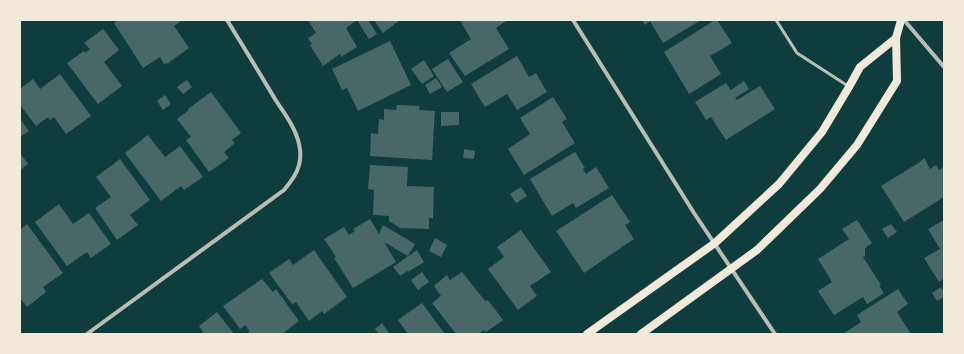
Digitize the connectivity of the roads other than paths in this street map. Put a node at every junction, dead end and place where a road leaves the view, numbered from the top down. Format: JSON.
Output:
{"nodes":[{"id":1,"x":227,"y":20,"type":"edge"},
{"id":2,"x":573,"y":20,"type":"edge"},
{"id":3,"x":776,"y":20,"type":"edge"},
{"id":4,"x":901,"y":20,"type":"edge"},
{"id":5,"x":904,"y":20,"type":"edge"},
{"id":6,"x":896,"y":38,"type":"junction"},
{"id":7,"x":944,"y":67,"type":"edge"},
{"id":8,"x":849,"y":87,"type":"junction"},
{"id":9,"x":715,"y":243,"type":"junction"},
{"id":10,"x":732,"y":268,"type":"junction"},
{"id":11,"x":87,"y":334,"type":"edge"},
{"id":12,"x":587,"y":334,"type":"edge"},
{"id":13,"x":641,"y":334,"type":"edge"},
{"id":14,"x":775,"y":334,"type":"edge"}],
"edges":[{"from":1,"to":11,"type":"street"},
{"from":2,"to":9,"type":"street"},
{"from":3,"to":8,"type":"lane"},
{"from":4,"to":6,"type":"main road"},
{"from":5,"to":7,"type":"street"},
{"from":6,"to":8,"type":"main road"},
{"from":6,"to":10,"type":"main road"},
{"from":8,"to":9,"type":"main road"},
{"from":9,"to":10,"type":"street"},
{"from":9,"to":12,"type":"main road"},
{"from":10,"to":13,"type":"main road"},
{"from":10,"to":14,"type":"street"}]}
